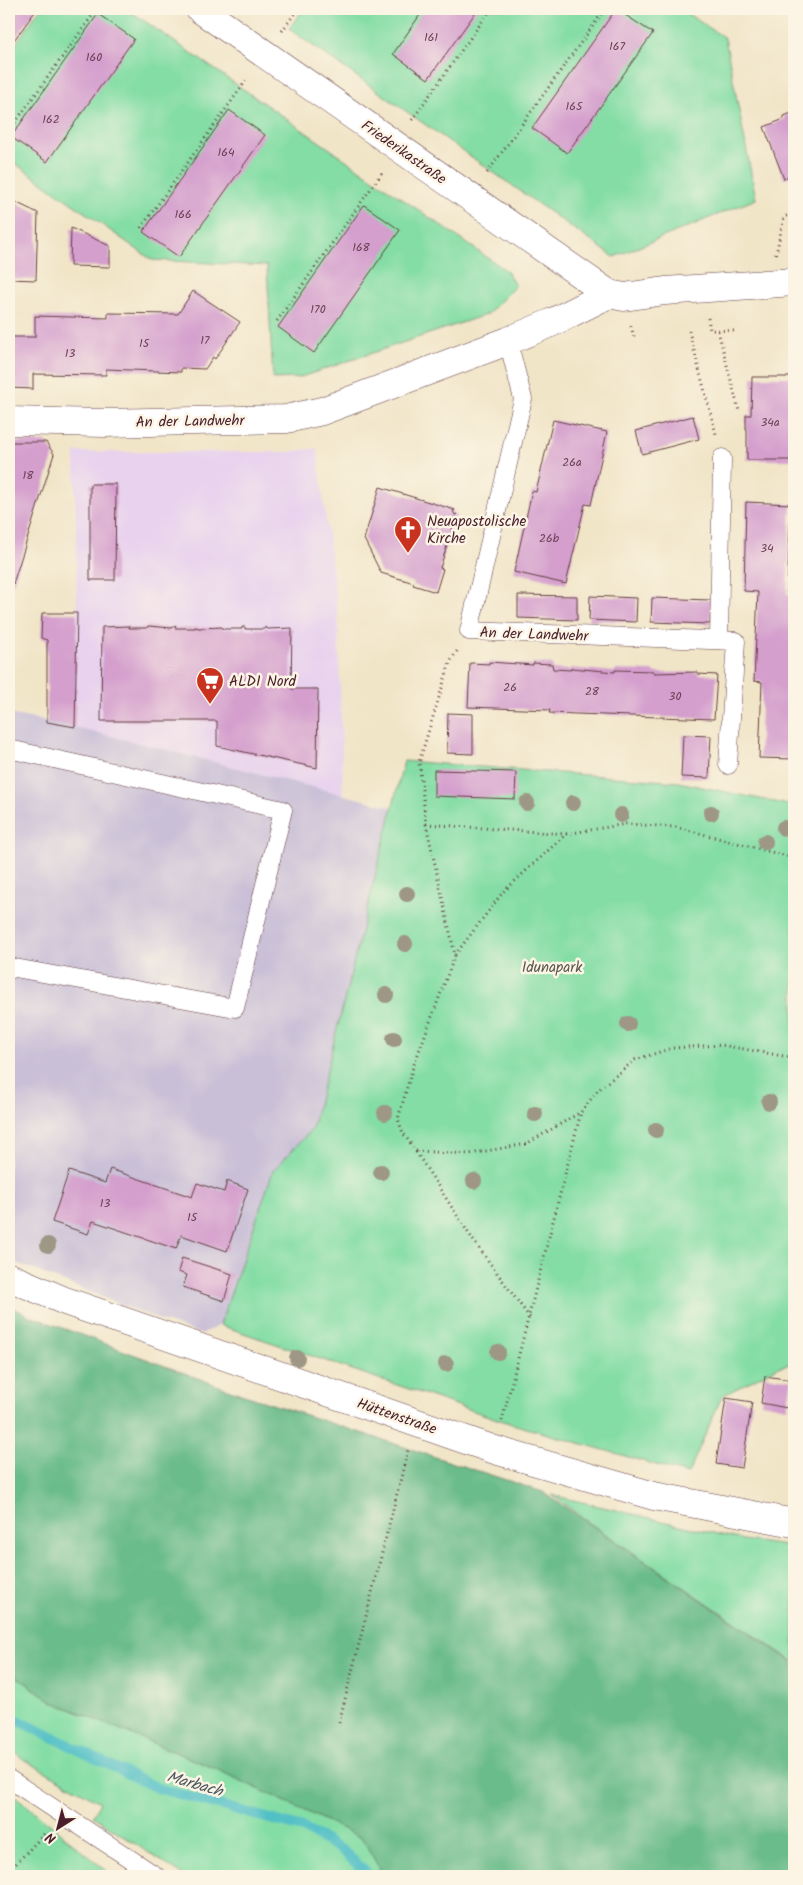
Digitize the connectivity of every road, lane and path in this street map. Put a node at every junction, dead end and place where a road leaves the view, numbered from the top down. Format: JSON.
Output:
{"nodes":[{"id":1,"x":97,"y":9,"type":"edge"},
{"id":2,"x":200,"y":9,"type":"edge"},
{"id":3,"x":491,"y":9,"type":"edge"},
{"id":4,"x":605,"y":9,"type":"edge"},
{"id":5,"x":265,"y":54,"type":"junction"},
{"id":6,"x":9,"y":131,"type":"edge"},
{"id":7,"x":400,"y":148,"type":"junction"},
{"id":8,"x":470,"y":198,"type":"junction"},
{"id":9,"x":794,"y":213,"type":"edge"},
{"id":10,"x":142,"y":228,"type":"dead end"},
{"id":11,"x":786,"y":282,"type":"edge"},
{"id":12,"x":609,"y":294,"type":"junction"},
{"id":13,"x":277,"y":321,"type":"dead end"},
{"id":14,"x":710,"y":330,"type":"dead end"},
{"id":15,"x":689,"y":331,"type":"dead end"},
{"id":16,"x":718,"y":331,"type":"junction"},
{"id":17,"x":737,"y":331,"type":"dead end"},
{"id":18,"x":508,"y":341,"type":"junction"},
{"id":19,"x":739,"y":411,"type":"dead end"},
{"id":20,"x":9,"y":421,"type":"edge"},
{"id":21,"x":722,"y":458,"type":"joint"},
{"id":22,"x":469,"y":632,"type":"junction"},
{"id":23,"x":718,"y":640,"type":"junction"},
{"id":24,"x":9,"y":749,"type":"edge"},
{"id":25,"x":728,"y":765,"type":"dead end"},
{"id":26,"x":426,"y":824,"type":"junction"},
{"id":27,"x":566,"y":834,"type":"junction"},
{"id":28,"x":794,"y":858,"type":"edge"},
{"id":29,"x":454,"y":955,"type":"junction"},
{"id":30,"x":9,"y":970,"type":"edge"},
{"id":31,"x":794,"y":1058,"type":"edge"},
{"id":32,"x":581,"y":1112,"type":"junction"},
{"id":33,"x":416,"y":1151,"type":"junction"},
{"id":34,"x":9,"y":1277,"type":"edge"},
{"id":35,"x":530,"y":1318,"type":"junction"},
{"id":36,"x":415,"y":1422,"type":"junction"},
{"id":37,"x":495,"y":1450,"type":"junction"},
{"id":38,"x":794,"y":1523,"type":"edge"},
{"id":39,"x":339,"y":1723,"type":"dead end"},
{"id":40,"x":9,"y":1779,"type":"edge"},
{"id":41,"x":34,"y":1845,"type":"dead end"},
{"id":42,"x":9,"y":1871,"type":"edge"},
{"id":43,"x":156,"y":1876,"type":"edge"}],
"edges":[{"from":1,"to":6,"type":"path"},
{"from":2,"to":5,"type":"street","name":"Friederikastraße"},
{"from":3,"to":7,"type":"path"},
{"from":4,"to":8,"type":"path"},
{"from":5,"to":7,"type":"street","name":"Friederikastraße"},
{"from":5,"to":10,"type":"path"},
{"from":7,"to":8,"type":"street","name":"Friederikastraße"},
{"from":7,"to":13,"type":"path"},
{"from":8,"to":12,"type":"street","name":"Friederikastraße"},
{"from":9,"to":11,"type":"path"},
{"from":11,"to":12,"type":"street","name":"An der Landwehr"},
{"from":12,"to":18,"type":"street","name":"An der Landwehr"},
{"from":14,"to":16,"type":"path"},
{"from":15,"to":21,"type":"path"},
{"from":16,"to":17,"type":"path"},
{"from":16,"to":19,"type":"path"},
{"from":18,"to":20,"type":"street","name":"An der Landwehr"},
{"from":18,"to":22,"type":"lane","name":"An der Landwehr"},
{"from":21,"to":23,"type":"lane"},
{"from":22,"to":23,"type":"lane","name":"An der Landwehr"},
{"from":22,"to":26,"type":"path"},
{"from":23,"to":25,"type":"lane","name":"An der Landwehr"},
{"from":24,"to":30,"type":"lane"},
{"from":26,"to":27,"type":"path"},
{"from":26,"to":29,"type":"path"},
{"from":27,"to":28,"type":"path"},
{"from":27,"to":29,"type":"path"},
{"from":29,"to":33,"type":"path"},
{"from":31,"to":32,"type":"path"},
{"from":32,"to":33,"type":"path"},
{"from":32,"to":35,"type":"path"},
{"from":33,"to":35,"type":"path"},
{"from":34,"to":36,"type":"street","name":"Hüttenstraße"},
{"from":35,"to":37,"type":"path"},
{"from":36,"to":37,"type":"street","name":"Hüttenstraße"},
{"from":36,"to":39,"type":"path"},
{"from":37,"to":38,"type":"street","name":"Hüttenstraße"},
{"from":40,"to":43,"type":"lane"},
{"from":41,"to":42,"type":"path"}]}
